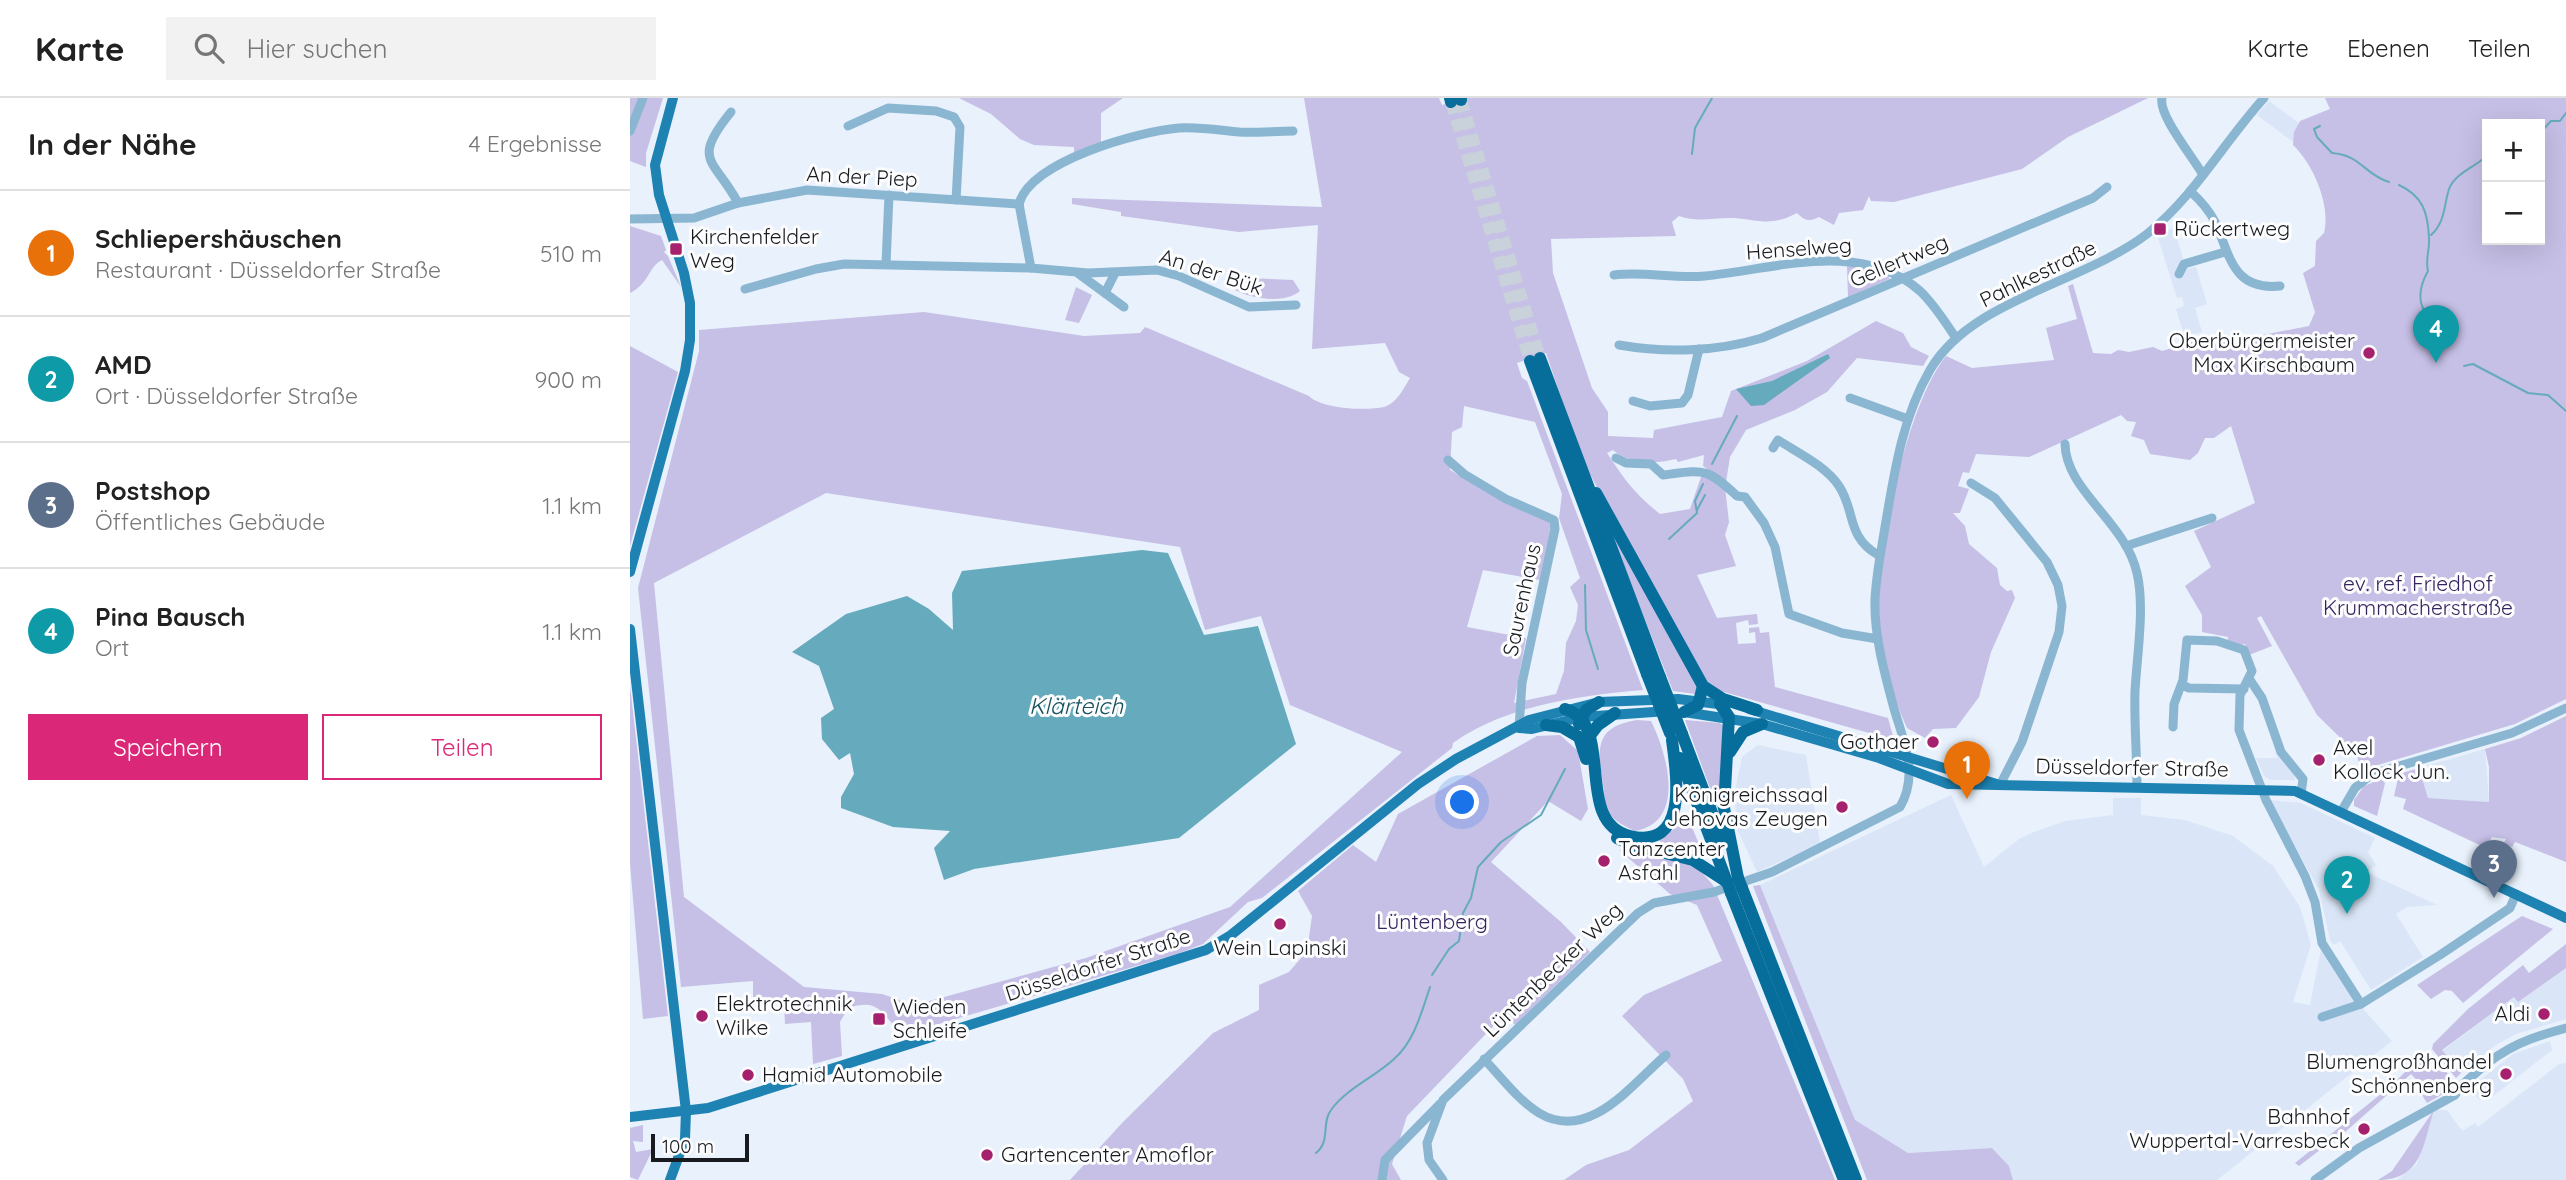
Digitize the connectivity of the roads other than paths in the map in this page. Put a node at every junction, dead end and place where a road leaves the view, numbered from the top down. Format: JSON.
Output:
{"nodes":[{"id":1,"x":643,"y":98,"type":"edge"},
{"id":2,"x":673,"y":98,"type":"edge"},
{"id":3,"x":2162,"y":98,"type":"edge"},
{"id":4,"x":2264,"y":98,"type":"edge"},
{"id":5,"x":731,"y":112,"type":"dead end"},
{"id":6,"x":848,"y":125,"type":"dead end"},
{"id":7,"x":630,"y":131,"type":"edge"},
{"id":8,"x":1293,"y":131,"type":"dead end"},
{"id":9,"x":2203,"y":175,"type":"junction"},
{"id":10,"x":2107,"y":187,"type":"dead end"},
{"id":11,"x":2190,"y":191,"type":"junction"},
{"id":12,"x":889,"y":195,"type":"junction"},
{"id":13,"x":956,"y":200,"type":"junction"},
{"id":14,"x":738,"y":204,"type":"junction"},
{"id":15,"x":1019,"y":204,"type":"junction"},
{"id":16,"x":630,"y":219,"type":"edge"},
{"id":17,"x":666,"y":220,"type":"junction"},
{"id":18,"x":2225,"y":252,"type":"junction"},
{"id":19,"x":886,"y":264,"type":"junction"},
{"id":20,"x":1031,"y":268,"type":"junction"},
{"id":21,"x":1077,"y":273,"type":"junction"},
{"id":22,"x":1115,"y":273,"type":"junction"},
{"id":23,"x":2179,"y":274,"type":"dead end"},
{"id":24,"x":1614,"y":275,"type":"dead end"},
{"id":25,"x":1903,"y":279,"type":"junction"},
{"id":26,"x":2280,"y":286,"type":"dead end"},
{"id":27,"x":745,"y":289,"type":"dead end"},
{"id":28,"x":1105,"y":293,"type":"junction"},
{"id":29,"x":1296,"y":305,"type":"dead end"},
{"id":30,"x":1124,"y":307,"type":"dead end"},
{"id":31,"x":1955,"y":338,"type":"junction"},
{"id":32,"x":1619,"y":345,"type":"dead end"},
{"id":33,"x":1699,"y":349,"type":"junction"},
{"id":34,"x":1850,"y":398,"type":"dead end"},
{"id":35,"x":1633,"y":401,"type":"dead end"},
{"id":36,"x":1908,"y":419,"type":"junction"},
{"id":37,"x":2065,"y":444,"type":"dead end"},
{"id":38,"x":1773,"y":449,"type":"dead end"},
{"id":39,"x":1616,"y":458,"type":"dead end"},
{"id":40,"x":1448,"y":460,"type":"dead end"},
{"id":41,"x":1580,"y":470,"type":"junction"},
{"id":42,"x":1971,"y":483,"type":"dead end"},
{"id":43,"x":2212,"y":518,"type":"dead end"},
{"id":44,"x":2126,"y":546,"type":"junction"},
{"id":45,"x":1878,"y":555,"type":"junction"},
{"id":46,"x":630,"y":572,"type":"edge"},
{"id":47,"x":630,"y":629,"type":"edge"},
{"id":48,"x":1878,"y":639,"type":"junction"},
{"id":49,"x":1653,"y":676,"type":"junction"},
{"id":50,"x":2182,"y":685,"type":"junction"},
{"id":51,"x":2247,"y":685,"type":"junction"},
{"id":52,"x":1703,"y":686,"type":"junction"},
{"id":53,"x":1701,"y":701,"type":"junction"},
{"id":54,"x":1599,"y":702,"type":"junction"},
{"id":55,"x":1720,"y":704,"type":"junction"},
{"id":56,"x":2566,"y":708,"type":"edge"},
{"id":57,"x":1565,"y":709,"type":"junction"},
{"id":58,"x":1757,"y":710,"type":"junction"},
{"id":59,"x":1684,"y":712,"type":"junction"},
{"id":60,"x":1615,"y":713,"type":"junction"},
{"id":61,"x":1583,"y":717,"type":"junction"},
{"id":62,"x":1730,"y":717,"type":"junction"},
{"id":63,"x":1762,"y":724,"type":"junction"},
{"id":64,"x":1546,"y":725,"type":"junction"},
{"id":65,"x":2173,"y":727,"type":"dead end"},
{"id":66,"x":1519,"y":728,"type":"junction"},
{"id":67,"x":1675,"y":735,"type":"junction"},
{"id":68,"x":1584,"y":737,"type":"junction"},
{"id":69,"x":1909,"y":757,"type":"junction"},
{"id":70,"x":1727,"y":759,"type":"junction"},
{"id":71,"x":1908,"y":770,"type":"junction"},
{"id":72,"x":2000,"y":785,"type":"junction"},
{"id":73,"x":2137,"y":787,"type":"junction"},
{"id":74,"x":2263,"y":789,"type":"junction"},
{"id":75,"x":2301,"y":794,"type":"junction"},
{"id":76,"x":2341,"y":812,"type":"junction"},
{"id":77,"x":1734,"y":885,"type":"junction"},
{"id":78,"x":2516,"y":894,"type":"junction"},
{"id":79,"x":2566,"y":918,"type":"edge"},
{"id":80,"x":2361,"y":1004,"type":"junction"},
{"id":81,"x":2322,"y":1017,"type":"dead end"},
{"id":82,"x":2566,"y":1028,"type":"edge"},
{"id":83,"x":1666,"y":1055,"type":"dead end"},
{"id":84,"x":1484,"y":1059,"type":"junction"},
{"id":85,"x":1443,"y":1100,"type":"junction"},
{"id":86,"x":686,"y":1111,"type":"junction"},
{"id":87,"x":630,"y":1117,"type":"edge"},
{"id":88,"x":670,"y":1180,"type":"edge"},
{"id":89,"x":1382,"y":1180,"type":"edge"},
{"id":90,"x":1443,"y":1180,"type":"edge"},
{"id":91,"x":1844,"y":1180,"type":"edge"},
{"id":92,"x":1856,"y":1180,"type":"edge"},
{"id":93,"x":2315,"y":1180,"type":"edge"}],
"edges":[{"from":1,"to":7,"type":"street"},
{"from":2,"to":17,"type":"main road"},
{"from":3,"to":9,"type":"street"},
{"from":4,"to":9,"type":"street","name":"Pahlkestraße"},
{"from":5,"to":14,"type":"street"},
{"from":6,"to":13,"type":"street"},
{"from":8,"to":15,"type":"street"},
{"from":9,"to":11,"type":"street","name":"Pahlkestraße"},
{"from":10,"to":25,"type":"street","name":"Gellertweg"},
{"from":11,"to":18,"type":"street"},
{"from":11,"to":31,"type":"street","name":"Pahlkestraße"},
{"from":12,"to":13,"type":"street","name":"An der Piep"},
{"from":12,"to":14,"type":"street","name":"An der Piep"},
{"from":12,"to":19,"type":"street"},
{"from":13,"to":15,"type":"street","name":"An der Piep"},
{"from":14,"to":17,"type":"street","name":"An der Piep"},
{"from":15,"to":20,"type":"street"},
{"from":16,"to":17,"type":"street"},
{"from":17,"to":46,"type":"main road"},
{"from":18,"to":23,"type":"street"},
{"from":18,"to":26,"type":"street"},
{"from":19,"to":20,"type":"street","name":"An der Bük"},
{"from":19,"to":27,"type":"street","name":"An der Bük"},
{"from":20,"to":21,"type":"street","name":"An der Bük"},
{"from":21,"to":22,"type":"street","name":"An der Bük"},
{"from":21,"to":28,"type":"street","name":"An der Bük"},
{"from":22,"to":28,"type":"street"},
{"from":22,"to":29,"type":"street","name":"An der Bük"},
{"from":24,"to":25,"type":"street","name":"Henselweg"},
{"from":25,"to":31,"type":"street","name":"Henselweg"},
{"from":25,"to":33,"type":"street","name":"Gellertweg"},
{"from":28,"to":30,"type":"street","name":"An der Bük"},
{"from":31,"to":36,"type":"street","name":"Pahlkestraße"},
{"from":32,"to":33,"type":"street","name":"Gellertweg"},
{"from":33,"to":35,"type":"street"},
{"from":34,"to":36,"type":"street"},
{"from":36,"to":45,"type":"street","name":"Pahlkestraße"},
{"from":37,"to":44,"type":"street"},
{"from":38,"to":45,"type":"street"},
{"from":39,"to":48,"type":"street"},
{"from":40,"to":66,"type":"street","name":"Saurenhaus"},
{"from":41,"to":49,"type":"highway"},
{"from":41,"to":49,"type":"highway"},
{"from":41,"to":52,"type":"highway"},
{"from":42,"to":72,"type":"street"},
{"from":43,"to":44,"type":"street"},
{"from":44,"to":73,"type":"street"},
{"from":45,"to":48,"type":"street","name":"Pahlkestraße"},
{"from":47,"to":86,"type":"main road"},
{"from":48,"to":69,"type":"street","name":"Pahlkestraße"},
{"from":49,"to":67,"type":"highway","bridge":true},
{"from":50,"to":51,"type":"street"},
{"from":50,"to":51,"type":"street"},
{"from":50,"to":65,"type":"street"},
{"from":51,"to":74,"type":"street"},
{"from":51,"to":75,"type":"street"},
{"from":52,"to":53,"type":"highway"},
{"from":52,"to":58,"type":"highway"},
{"from":53,"to":54,"type":"main road","name":"Düsseldorfer Straße"},
{"from":53,"to":55,"type":"main road","name":"Düsseldorfer Straße"},
{"from":53,"to":59,"type":"highway"},
{"from":54,"to":57,"type":"main road","name":"Düsseldorfer Straße"},
{"from":54,"to":61,"type":"highway"},
{"from":55,"to":58,"type":"main road","name":"Düsseldorfer Straße"},
{"from":55,"to":62,"type":"highway"},
{"from":56,"to":76,"type":"street"},
{"from":57,"to":61,"type":"highway"},
{"from":57,"to":66,"type":"main road","name":"Düsseldorfer Straße"},
{"from":58,"to":69,"type":"main road","name":"Düsseldorfer Straße"},
{"from":59,"to":60,"type":"main road","name":"Düsseldorfer Straße"},
{"from":59,"to":62,"type":"main road","name":"Düsseldorfer Straße"},
{"from":60,"to":61,"type":"main road","name":"Düsseldorfer Straße"},
{"from":60,"to":68,"type":"highway"},
{"from":61,"to":64,"type":"main road","name":"Düsseldorfer Straße"},
{"from":61,"to":68,"type":"highway"},
{"from":62,"to":63,"type":"main road","name":"Düsseldorfer Straße"},
{"from":62,"to":70,"type":"highway"},
{"from":63,"to":70,"type":"highway"},
{"from":63,"to":71,"type":"main road","name":"Düsseldorfer Straße"},
{"from":64,"to":66,"type":"main road","name":"Düsseldorfer Straße"},
{"from":64,"to":68,"type":"highway"},
{"from":66,"to":86,"type":"main road","name":"Düsseldorfer Straße"},
{"from":67,"to":68,"type":"highway"},
{"from":67,"to":77,"type":"highway"},
{"from":68,"to":77,"type":"highway"},
{"from":69,"to":71,"type":"street"},
{"from":69,"to":72,"type":"main road","name":"Düsseldorfer Straße"},
{"from":70,"to":77,"type":"highway"},
{"from":71,"to":72,"type":"main road","name":"Düsseldorfer Straße"},
{"from":71,"to":84,"type":"street","name":"Lüntenbecker Weg"},
{"from":72,"to":73,"type":"main road","name":"Düsseldorfer Straße"},
{"from":73,"to":74,"type":"main road","name":"Düsseldorfer Straße"},
{"from":74,"to":75,"type":"main road","name":"Düsseldorfer Straße"},
{"from":74,"to":80,"type":"street"},
{"from":75,"to":76,"type":"main road","name":"Düsseldorfer Straße"},
{"from":76,"to":78,"type":"main road","name":"Düsseldorfer Straße"},
{"from":77,"to":91,"type":"highway"},
{"from":77,"to":92,"type":"highway"},
{"from":78,"to":79,"type":"main road","name":"Düsseldorfer Straße"},
{"from":78,"to":80,"type":"street"},
{"from":80,"to":81,"type":"street"},
{"from":82,"to":93,"type":"street"},
{"from":83,"to":84,"type":"street"},
{"from":84,"to":85,"type":"street","name":"Lüntenbecker Weg"},
{"from":85,"to":89,"type":"street"},
{"from":85,"to":90,"type":"street","name":"Lüntenbecker Weg"},
{"from":86,"to":87,"type":"main road","name":"Düsseldorfer Straße"},
{"from":86,"to":88,"type":"main road"}]}
